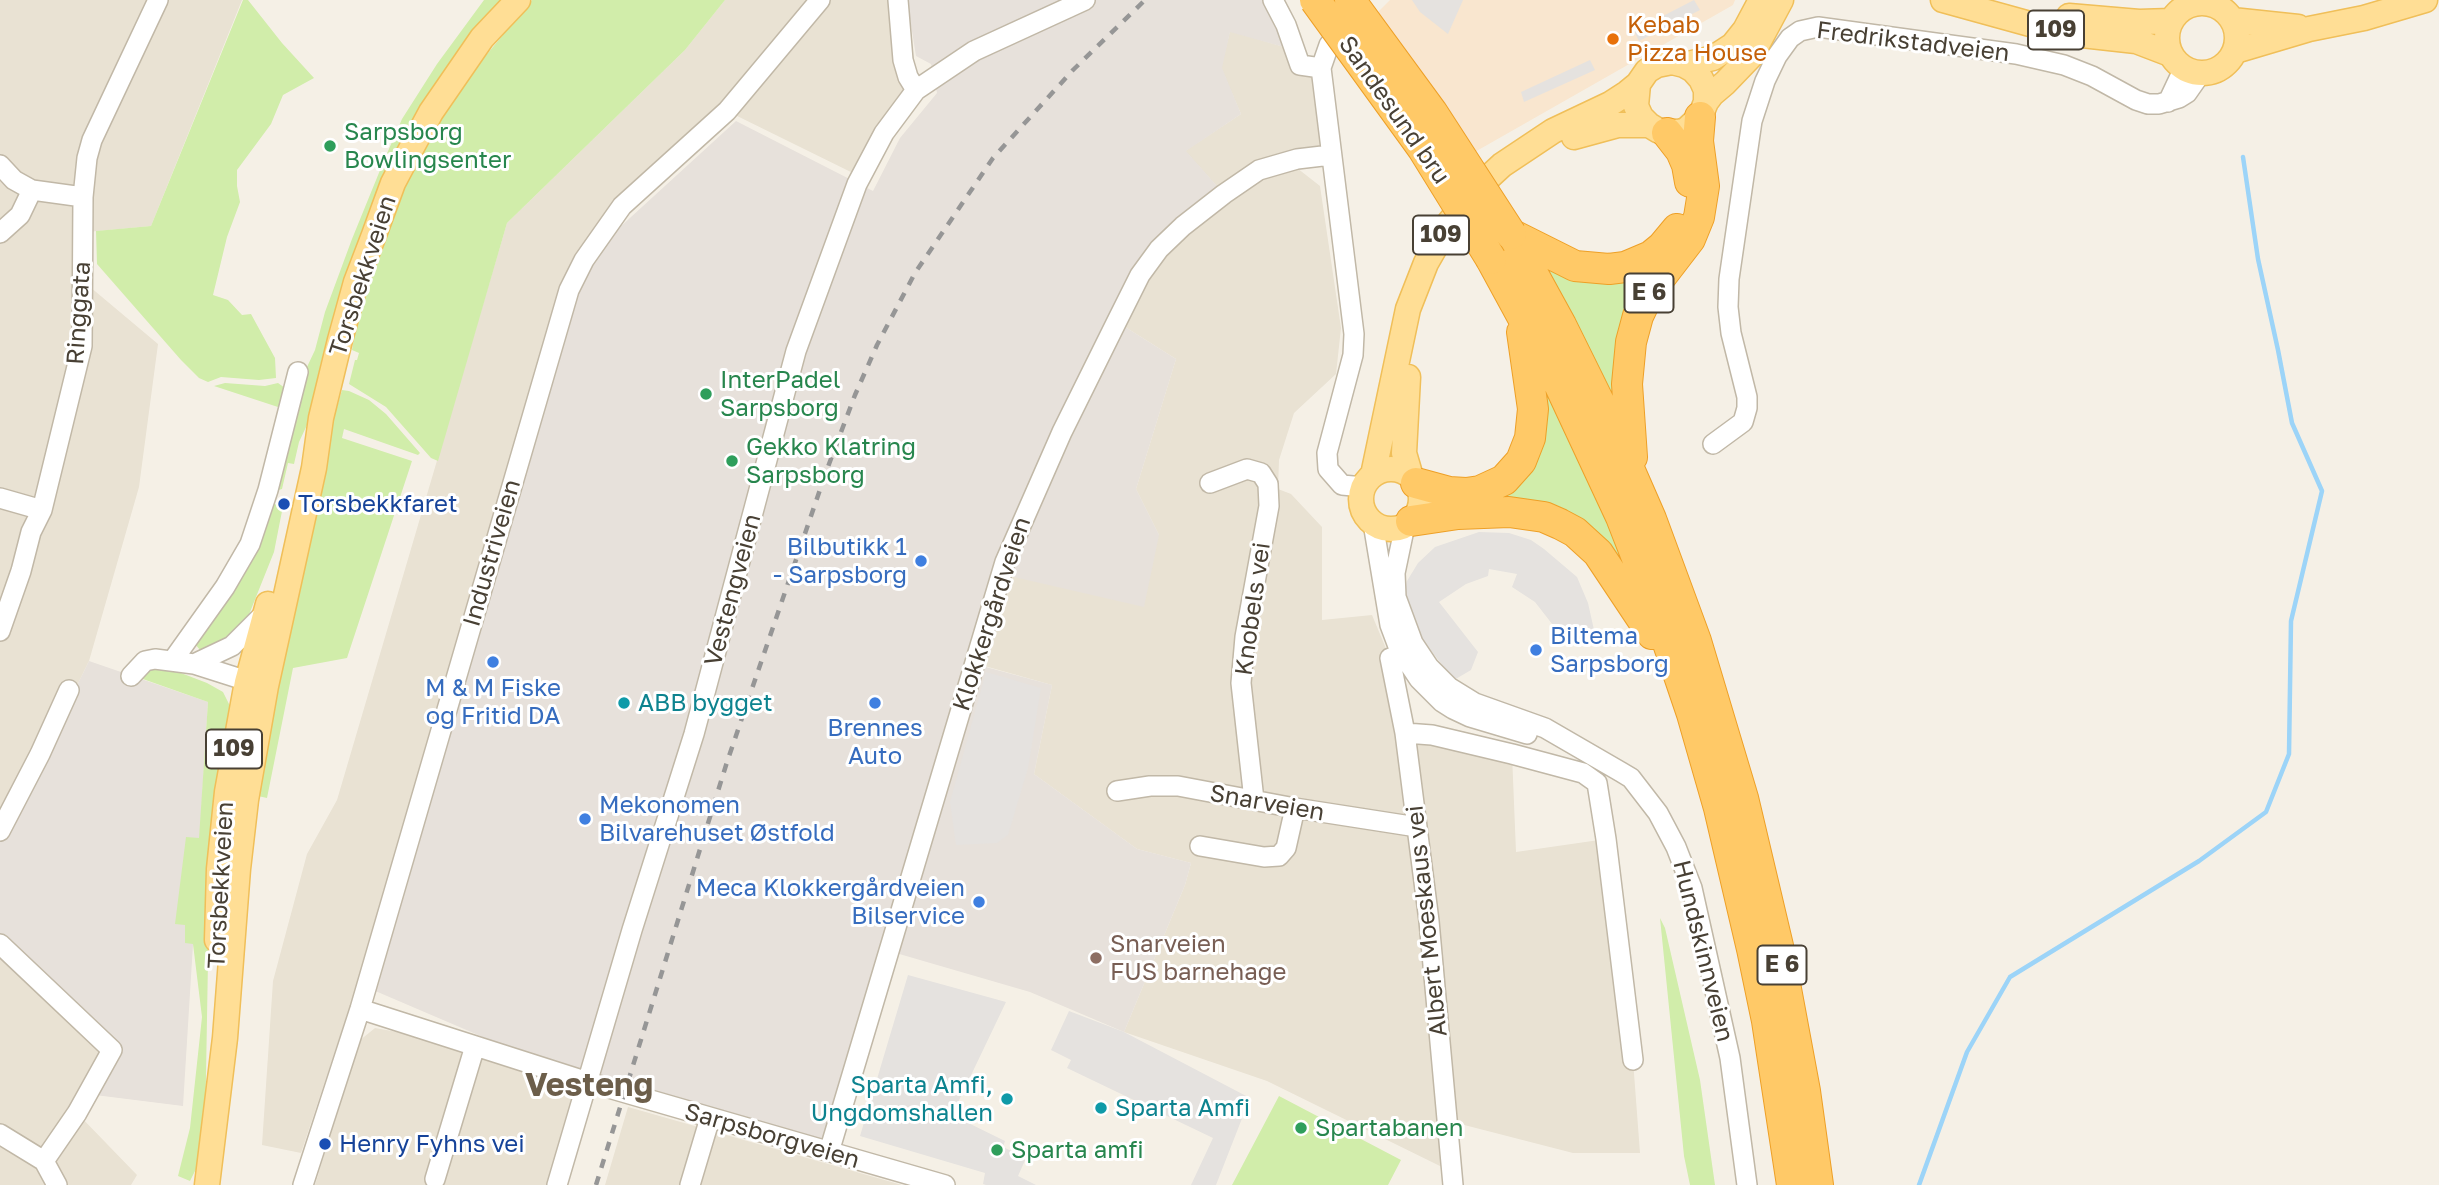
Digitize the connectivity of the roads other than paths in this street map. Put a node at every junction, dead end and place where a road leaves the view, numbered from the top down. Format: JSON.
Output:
{"nodes":[{"id":1,"x":158,"y":0,"type":"edge"},
{"id":2,"x":820,"y":0,"type":"edge"},
{"id":3,"x":898,"y":0,"type":"edge"},
{"id":4,"x":1085,"y":0,"type":"edge"},
{"id":5,"x":1273,"y":0,"type":"edge"},
{"id":6,"x":1315,"y":0,"type":"edge"},
{"id":7,"x":1350,"y":0,"type":"edge"},
{"id":8,"x":1366,"y":0,"type":"edge"},
{"id":9,"x":1761,"y":0,"type":"edge"},
{"id":10,"x":1781,"y":0,"type":"edge"},
{"id":11,"x":1943,"y":0,"type":"edge"},
{"id":12,"x":1996,"y":0,"type":"edge"},
{"id":13,"x":2425,"y":0,"type":"edge"},
{"id":14,"x":517,"y":1,"type":"edge"},
{"id":15,"x":2171,"y":20,"type":"junction"},
{"id":16,"x":2232,"y":20,"type":"junction"},
{"id":17,"x":2309,"y":29,"type":"junction"},
{"id":18,"x":2235,"y":51,"type":"junction"},
{"id":19,"x":1684,"y":65,"type":"junction"},
{"id":20,"x":2185,"y":65,"type":"junction"},
{"id":21,"x":1321,"y":68,"type":"junction"},
{"id":22,"x":1638,"y":83,"type":"junction"},
{"id":23,"x":916,"y":90,"type":"junction"},
{"id":24,"x":1703,"y":110,"type":"junction"},
{"id":25,"x":1658,"y":129,"type":"junction"},
{"id":26,"x":1331,"y":156,"type":"junction"},
{"id":27,"x":0,"y":164,"type":"edge"},
{"id":28,"x":33,"y":190,"type":"junction"},
{"id":29,"x":83,"y":197,"type":"junction"},
{"id":30,"x":0,"y":233,"type":"edge"},
{"id":31,"x":1511,"y":234,"type":"junction"},
{"id":32,"x":1517,"y":304,"type":"junction"},
{"id":33,"x":298,"y":372,"type":"dead end"},
{"id":34,"x":321,"y":418,"type":"junction"},
{"id":35,"x":1713,"y":444,"type":"dead end"},
{"id":36,"x":1413,"y":480,"type":"junction"},
{"id":37,"x":1368,"y":481,"type":"junction"},
{"id":38,"x":1635,"y":482,"type":"junction"},
{"id":39,"x":1210,"y":483,"type":"dead end"},
{"id":40,"x":0,"y":498,"type":"edge"},
{"id":41,"x":42,"y":510,"type":"junction"},
{"id":42,"x":1373,"y":523,"type":"junction"},
{"id":43,"x":1408,"y":523,"type":"junction"},
{"id":44,"x":266,"y":611,"type":"junction"},
{"id":45,"x":0,"y":631,"type":"edge"},
{"id":46,"x":1390,"y":658,"type":"dead end"},
{"id":47,"x":173,"y":660,"type":"junction"},
{"id":48,"x":194,"y":664,"type":"junction"},
{"id":49,"x":131,"y":676,"type":"dead end"},
{"id":50,"x":1681,"y":681,"type":"junction"},
{"id":51,"x":256,"y":684,"type":"junction"},
{"id":52,"x":69,"y":690,"type":"dead end"},
{"id":53,"x":1405,"y":733,"type":"junction"},
{"id":54,"x":1572,"y":743,"type":"junction"},
{"id":55,"x":1117,"y":791,"type":"dead end"},
{"id":56,"x":1254,"y":800,"type":"junction"},
{"id":57,"x":1295,"y":808,"type":"junction"},
{"id":58,"x":1417,"y":827,"type":"junction"},
{"id":59,"x":0,"y":831,"type":"edge"},
{"id":60,"x":1199,"y":846,"type":"dead end"},
{"id":61,"x":0,"y":944,"type":"edge"},
{"id":62,"x":359,"y":1009,"type":"junction"},
{"id":63,"x":475,"y":1045,"type":"junction"},
{"id":64,"x":1633,"y":1060,"type":"dead end"},
{"id":65,"x":588,"y":1082,"type":"junction"},
{"id":66,"x":710,"y":1118,"type":"junction"},
{"id":67,"x":0,"y":1134,"type":"edge"},
{"id":68,"x":829,"y":1152,"type":"junction"},
{"id":69,"x":44,"y":1161,"type":"junction"},
{"id":70,"x":435,"y":1179,"type":"dead end"},
{"id":71,"x":306,"y":1184,"type":"edge"},
{"id":72,"x":57,"y":1185,"type":"edge"},
{"id":73,"x":207,"y":1185,"type":"edge"},
{"id":74,"x":557,"y":1185,"type":"edge"},
{"id":75,"x":690,"y":1185,"type":"edge"},
{"id":76,"x":945,"y":1185,"type":"edge"},
{"id":77,"x":1453,"y":1185,"type":"edge"},
{"id":78,"x":1747,"y":1185,"type":"edge"},
{"id":79,"x":1792,"y":1185,"type":"edge"},
{"id":80,"x":1818,"y":1185,"type":"edge"}],
"edges":[{"from":1,"to":29,"type":"street","name":"Ringgata"},
{"from":2,"to":62,"type":"street","name":"Industriveien"},
{"from":3,"to":23,"type":"street"},
{"from":4,"to":23,"type":"street","name":"Vestengveien"},
{"from":5,"to":21,"type":"street"},
{"from":6,"to":32,"type":"highway","name":"Sandesund bru","number":"E 6","bridge":true},
{"from":7,"to":31,"type":"highway","name":"Sandesund bru","number":"E 6","bridge":true},
{"from":8,"to":21,"type":"street"},
{"from":9,"to":19,"type":"main road","number":"109"},
{"from":10,"to":24,"type":"main road","number":"109"},
{"from":11,"to":20,"type":"main road","number":"109"},
{"from":12,"to":15,"type":"main road","number":"109"},
{"from":13,"to":17,"type":"main road","number":"109"},
{"from":14,"to":34,"type":"main road","name":"Torsbekkveien","number":"109"},
{"from":15,"to":16,"type":"main road","number":"109"},
{"from":15,"to":20,"type":"main road"},
{"from":16,"to":17,"type":"main road","number":"109"},
{"from":16,"to":18,"type":"main road"},
{"from":17,"to":18,"type":"main road","number":"109"},
{"from":18,"to":20,"type":"main road","number":"109"},
{"from":19,"to":22,"type":"main road","number":"109"},
{"from":19,"to":24,"type":"main road"},
{"from":20,"to":35,"type":"street","name":"Fredrikstadveien"},
{"from":21,"to":26,"type":"street"},
{"from":22,"to":25,"type":"main road"},
{"from":22,"to":37,"type":"main road","number":"109"},
{"from":23,"to":65,"type":"street","name":"Vestengveien"},
{"from":24,"to":25,"type":"main road","number":"109"},
{"from":24,"to":38,"type":"highway","number":"E 6"},
{"from":25,"to":31,"type":"highway","number":"E 6"},
{"from":25,"to":36,"type":"main road","number":"109"},
{"from":26,"to":37,"type":"street"},
{"from":26,"to":68,"type":"street","name":"Klokkergårdveien"},
{"from":27,"to":28,"type":"street"},
{"from":28,"to":29,"type":"street"},
{"from":28,"to":30,"type":"street"},
{"from":29,"to":41,"type":"street","name":"Ringgata"},
{"from":31,"to":38,"type":"highway","number":"E 6"},
{"from":32,"to":36,"type":"highway","number":"E 6"},
{"from":32,"to":50,"type":"highway","number":"E 6"},
{"from":33,"to":47,"type":"street","name":"Torsbekkveien"},
{"from":34,"to":44,"type":"main road","name":"Torsbekkveien","number":"109"},
{"from":34,"to":51,"type":"main road","name":"Torsbekkveien","number":"109"},
{"from":36,"to":37,"type":"main road"},
{"from":36,"to":43,"type":"main road","number":"109"},
{"from":37,"to":42,"type":"main road","number":"109"},
{"from":38,"to":80,"type":"highway","number":"E 6"},
{"from":39,"to":56,"type":"street","name":"Knobels vei"},
{"from":40,"to":41,"type":"street"},
{"from":41,"to":45,"type":"street","name":"Ringgata"},
{"from":42,"to":43,"type":"main road"},
{"from":42,"to":54,"type":"street"},
{"from":43,"to":50,"type":"highway","number":"E 6"},
{"from":43,"to":54,"type":"street","name":"Hundskinnveien"},
{"from":44,"to":48,"type":"street"},
{"from":44,"to":51,"type":"main road","name":"Torsbekkveien","number":"109"},
{"from":46,"to":53,"type":"street","name":"Albert Moeskaus vei"},
{"from":47,"to":48,"type":"street"},
{"from":47,"to":49,"type":"street"},
{"from":48,"to":51,"type":"street"},
{"from":50,"to":79,"type":"highway","number":"E 6"},
{"from":51,"to":73,"type":"main road","name":"Torsbekkveien","number":"109"},
{"from":52,"to":59,"type":"street"},
{"from":53,"to":58,"type":"street","name":"Albert Moeskaus vei"},
{"from":53,"to":64,"type":"street"},
{"from":54,"to":78,"type":"street","name":"Hundskinnveien"},
{"from":55,"to":56,"type":"street","name":"Snarveien"},
{"from":56,"to":57,"type":"street","name":"Snarveien"},
{"from":57,"to":58,"type":"street","name":"Snarveien"},
{"from":57,"to":60,"type":"street"},
{"from":58,"to":77,"type":"street","name":"Albert Moeskaus vei"},
{"from":61,"to":69,"type":"street"},
{"from":62,"to":63,"type":"street","name":"Sarpsborgveien"},
{"from":62,"to":71,"type":"street","name":"Industriveien"},
{"from":63,"to":65,"type":"street","name":"Sarpsborgveien"},
{"from":63,"to":70,"type":"street"},
{"from":65,"to":66,"type":"street","name":"Sarpsborgveien"},
{"from":65,"to":74,"type":"street","name":"Vestengveien"},
{"from":66,"to":68,"type":"street","name":"Sarpsborgveien"},
{"from":66,"to":75,"type":"street"},
{"from":67,"to":69,"type":"street"},
{"from":68,"to":76,"type":"street","name":"Sarpsborgveien"},
{"from":69,"to":72,"type":"street"}]}
